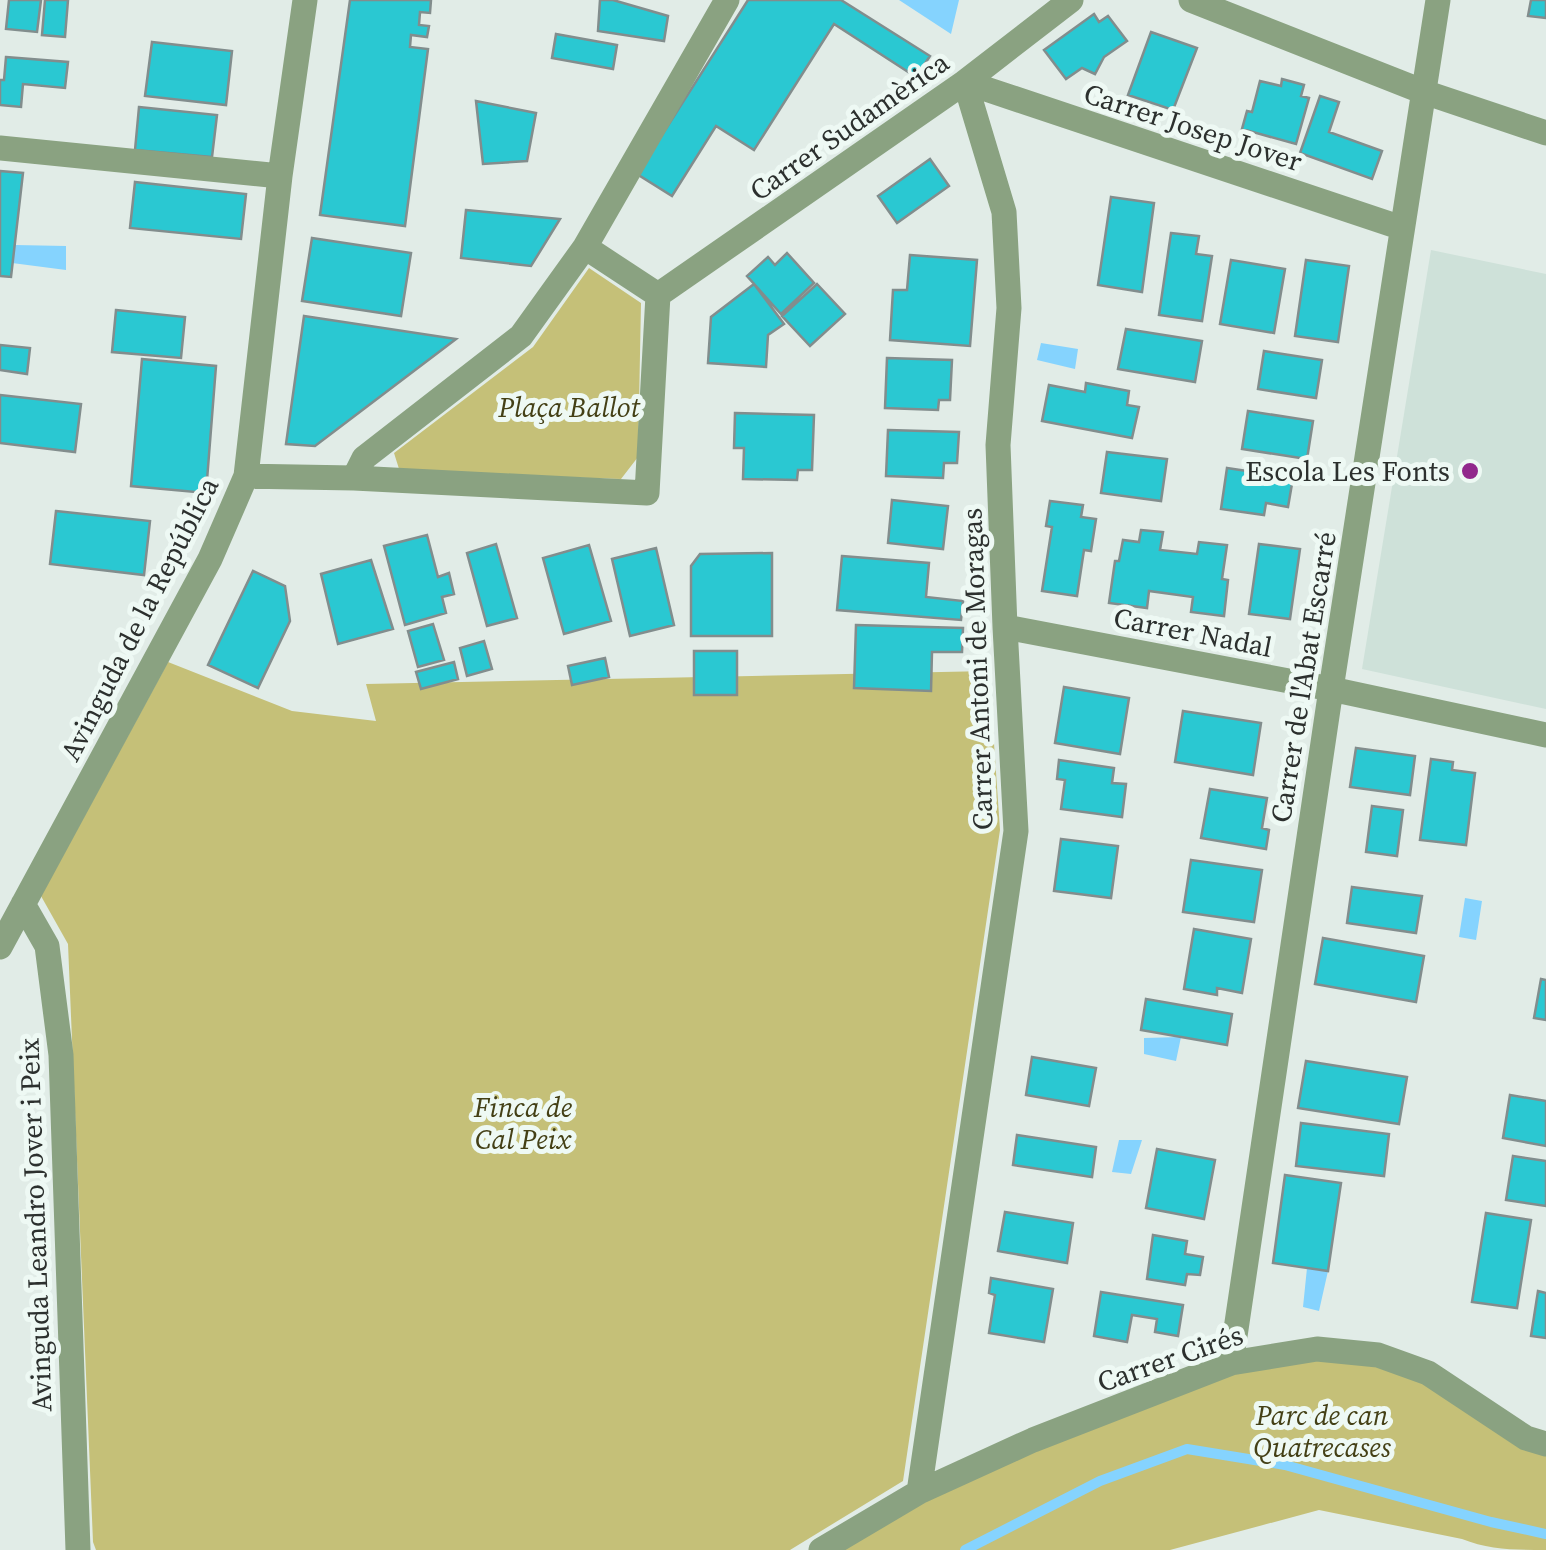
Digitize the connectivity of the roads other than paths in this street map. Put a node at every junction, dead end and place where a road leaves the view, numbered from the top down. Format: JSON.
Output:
{"nodes":[{"id":1,"x":306,"y":0,"type":"edge"},
{"id":2,"x":726,"y":0,"type":"edge"},
{"id":3,"x":1071,"y":0,"type":"edge"},
{"id":4,"x":1190,"y":0,"type":"edge"},
{"id":5,"x":1438,"y":0,"type":"edge"},
{"id":6,"x":965,"y":82,"type":"junction"},
{"id":7,"x":1424,"y":92,"type":"junction"},
{"id":8,"x":1546,"y":133,"type":"edge"},
{"id":9,"x":0,"y":148,"type":"edge"},
{"id":10,"x":280,"y":176,"type":"junction"},
{"id":11,"x":1402,"y":228,"type":"junction"},
{"id":12,"x":585,"y":247,"type":"junction"},
{"id":13,"x":658,"y":296,"type":"junction"},
{"id":14,"x":246,"y":476,"type":"junction"},
{"id":15,"x":354,"y":478,"type":"junction"},
{"id":16,"x":1005,"y":627,"type":"junction"},
{"id":17,"x":1331,"y":688,"type":"junction"},
{"id":18,"x":1546,"y":735,"type":"edge"},
{"id":19,"x":23,"y":904,"type":"junction"},
{"id":20,"x":0,"y":946,"type":"edge"},
{"id":21,"x":1231,"y":1363,"type":"junction"},
{"id":22,"x":1546,"y":1444,"type":"edge"},
{"id":23,"x":919,"y":1492,"type":"junction"},
{"id":24,"x":78,"y":1550,"type":"edge"},
{"id":25,"x":821,"y":1550,"type":"edge"}],
"edges":[{"from":1,"to":10,"type":"street","name":"Avinguda de la República"},
{"from":2,"to":12,"type":"street"},
{"from":3,"to":6,"type":"street","name":"Carrer Sudamèrica"},
{"from":4,"to":7,"type":"street"},
{"from":5,"to":7,"type":"street","name":"Carrer de l'Abat Escarré"},
{"from":6,"to":11,"type":"street","name":"Carrer Josep Jover"},
{"from":6,"to":13,"type":"street","name":"Carrer Sudamèrica"},
{"from":6,"to":16,"type":"street","name":"Carrer Antoni de Moragas"},
{"from":7,"to":8,"type":"street"},
{"from":7,"to":11,"type":"street","name":"Carrer de l'Abat Escarré"},
{"from":9,"to":10,"type":"street"},
{"from":10,"to":14,"type":"street","name":"Avinguda de la República"},
{"from":11,"to":17,"type":"street","name":"Carrer de l'Abat Escarré"},
{"from":12,"to":13,"type":"street"},
{"from":12,"to":15,"type":"street"},
{"from":13,"to":15,"type":"street"},
{"from":14,"to":15,"type":"street"},
{"from":14,"to":19,"type":"street","name":"Avinguda de la República"},
{"from":16,"to":17,"type":"street","name":"Carrer Nadal"},
{"from":16,"to":23,"type":"street","name":"Carrer Antoni de Moragas"},
{"from":17,"to":18,"type":"street","name":"Carrer Nadal"},
{"from":17,"to":21,"type":"street","name":"Carrer de l'Abat Escarré"},
{"from":19,"to":20,"type":"street","name":"Avinguda de la República"},
{"from":19,"to":24,"type":"street","name":"Avinguda Leandro Jover i Peix"},
{"from":21,"to":22,"type":"street","name":"Carrer Cirés"},
{"from":21,"to":23,"type":"street","name":"Carrer Cirés"},
{"from":23,"to":25,"type":"street","name":"Carrer Cirés"}]}
